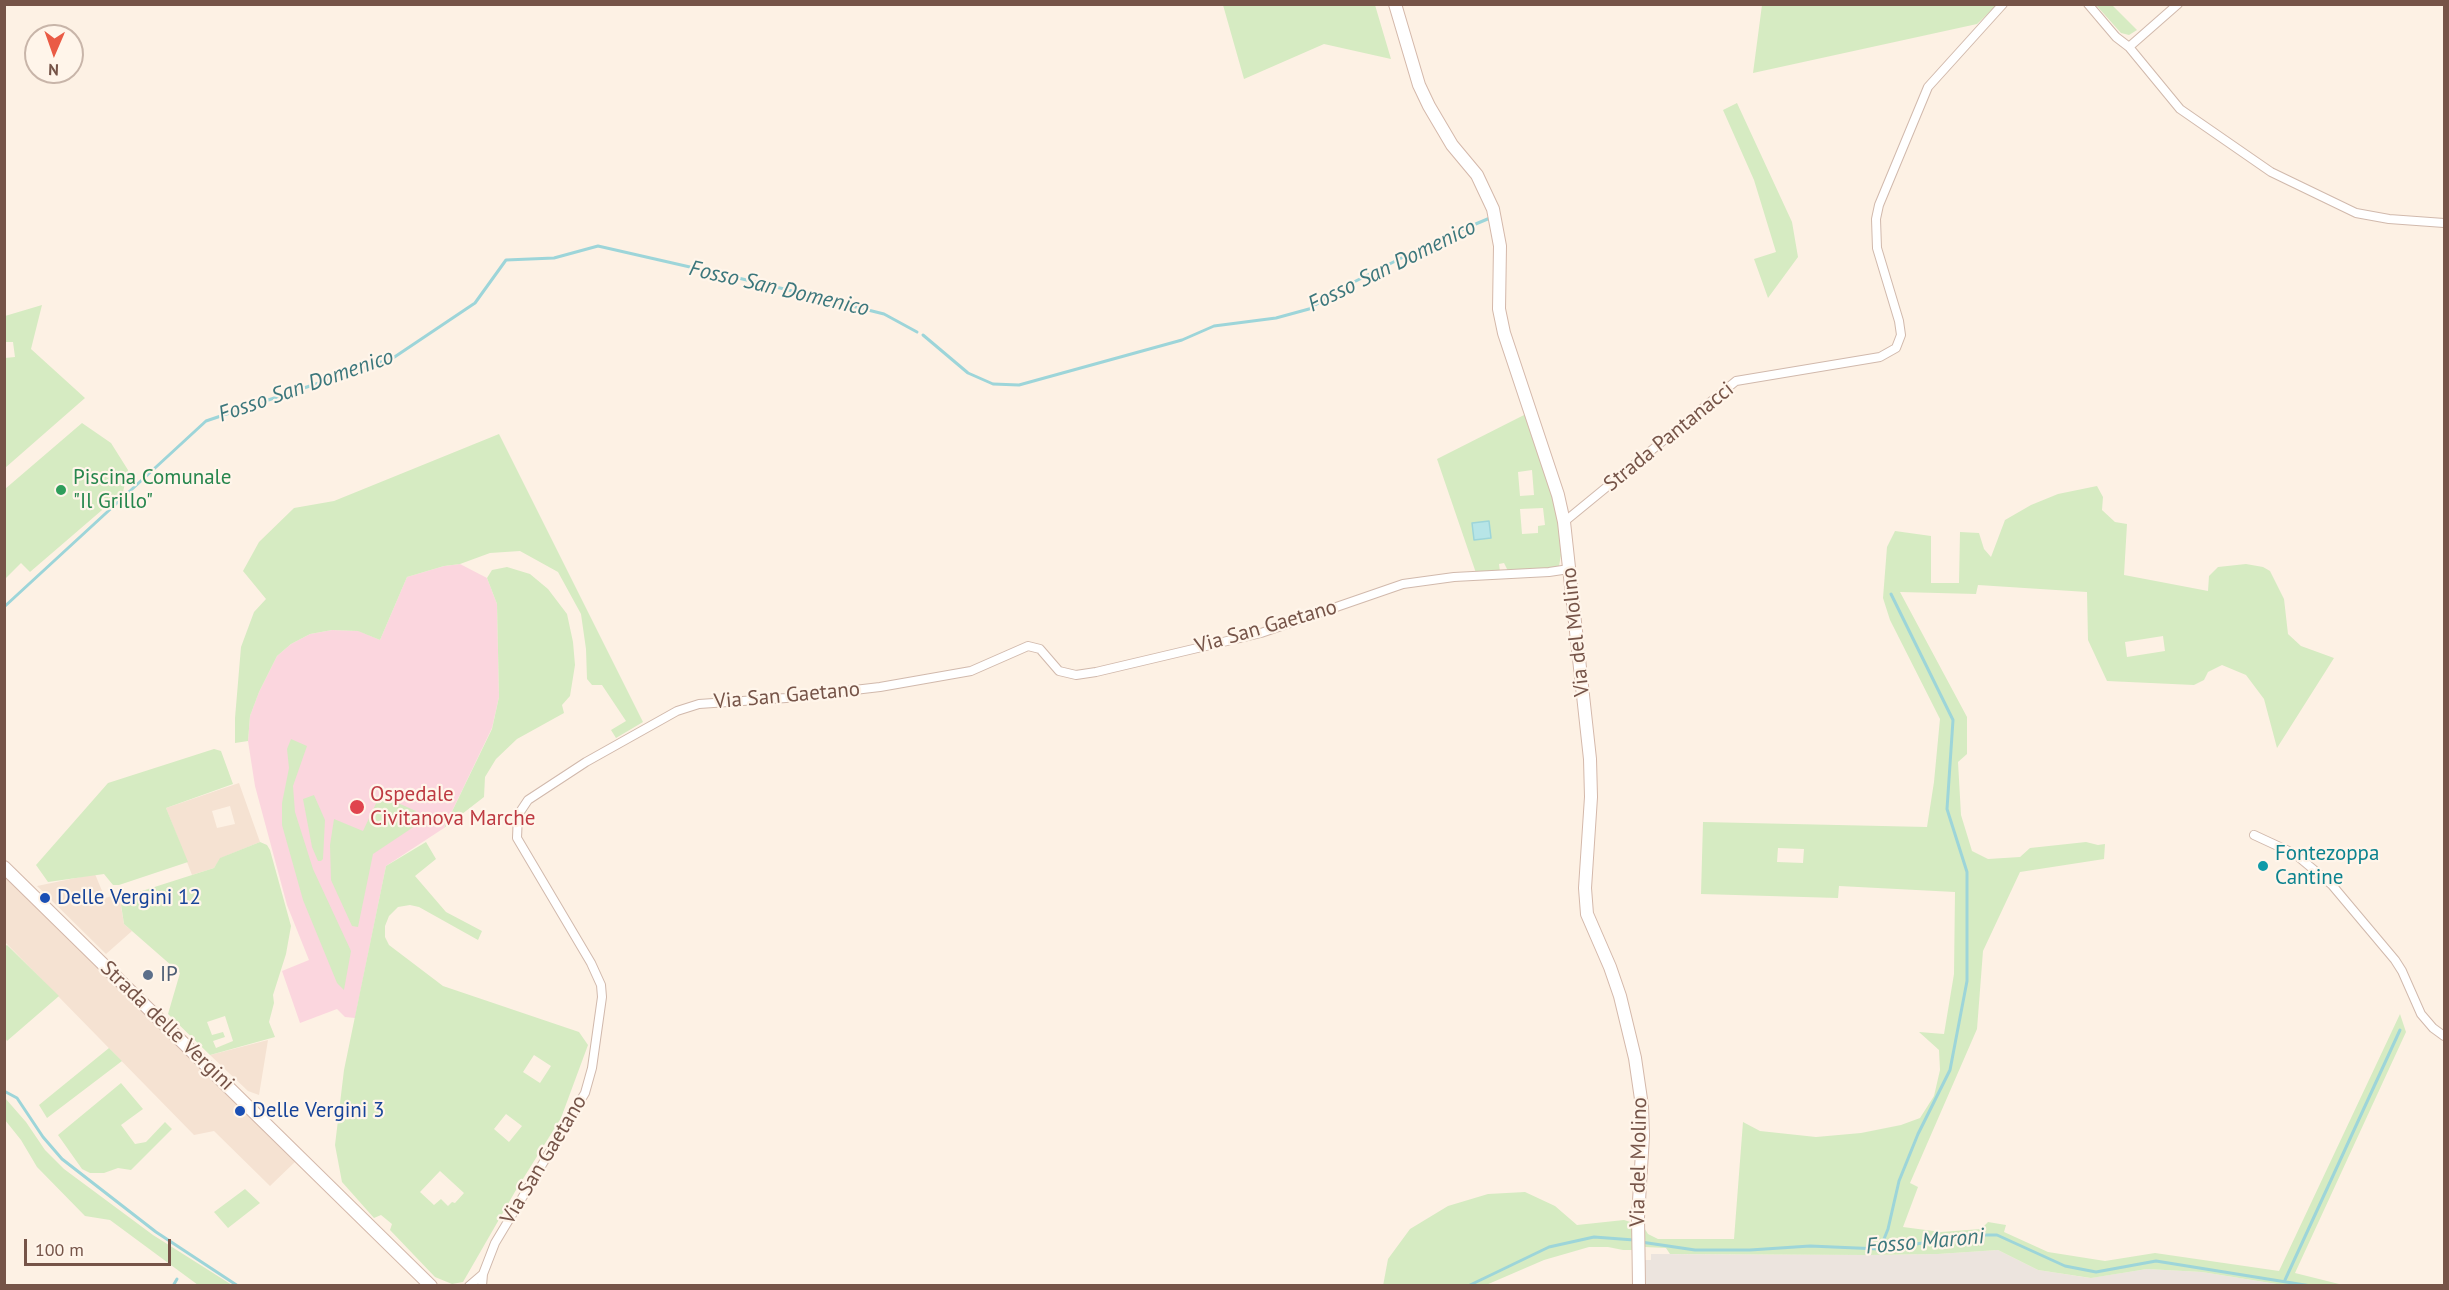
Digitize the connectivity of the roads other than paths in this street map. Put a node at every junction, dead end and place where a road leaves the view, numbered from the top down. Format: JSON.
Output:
{"nodes":[{"id":1,"x":1395,"y":4,"type":"edge"},
{"id":2,"x":2003,"y":4,"type":"edge"},
{"id":3,"x":2088,"y":4,"type":"edge"},
{"id":4,"x":2178,"y":4,"type":"edge"},
{"id":5,"x":2129,"y":47,"type":"junction"},
{"id":6,"x":2445,"y":223,"type":"edge"},
{"id":7,"x":1564,"y":522,"type":"junction"},
{"id":8,"x":1569,"y":569,"type":"junction"},
{"id":9,"x":2254,"y":835,"type":"dead end"},
{"id":10,"x":4,"y":867,"type":"edge"},
{"id":11,"x":2445,"y":1036,"type":"edge"},
{"id":12,"x":483,"y":1275,"type":"junction"},
{"id":13,"x":431,"y":1286,"type":"edge"},
{"id":14,"x":469,"y":1286,"type":"edge"},
{"id":15,"x":482,"y":1286,"type":"edge"},
{"id":16,"x":1639,"y":1286,"type":"edge"}],
"edges":[{"from":1,"to":7,"type":"street","name":"Via del Molino"},
{"from":2,"to":7,"type":"street","name":"Strada Pantanacci"},
{"from":3,"to":5,"type":"street"},
{"from":4,"to":5,"type":"street"},
{"from":5,"to":6,"type":"street"},
{"from":7,"to":8,"type":"street","name":"Via del Molino"},
{"from":8,"to":12,"type":"street","name":"Via San Gaetano"},
{"from":8,"to":16,"type":"street","name":"Via del Molino"},
{"from":9,"to":11,"type":"street"},
{"from":10,"to":13,"type":"street","name":"Strada delle Vergini"},
{"from":12,"to":14,"type":"street"},
{"from":12,"to":15,"type":"street","name":"Via San Gaetano"}]}
